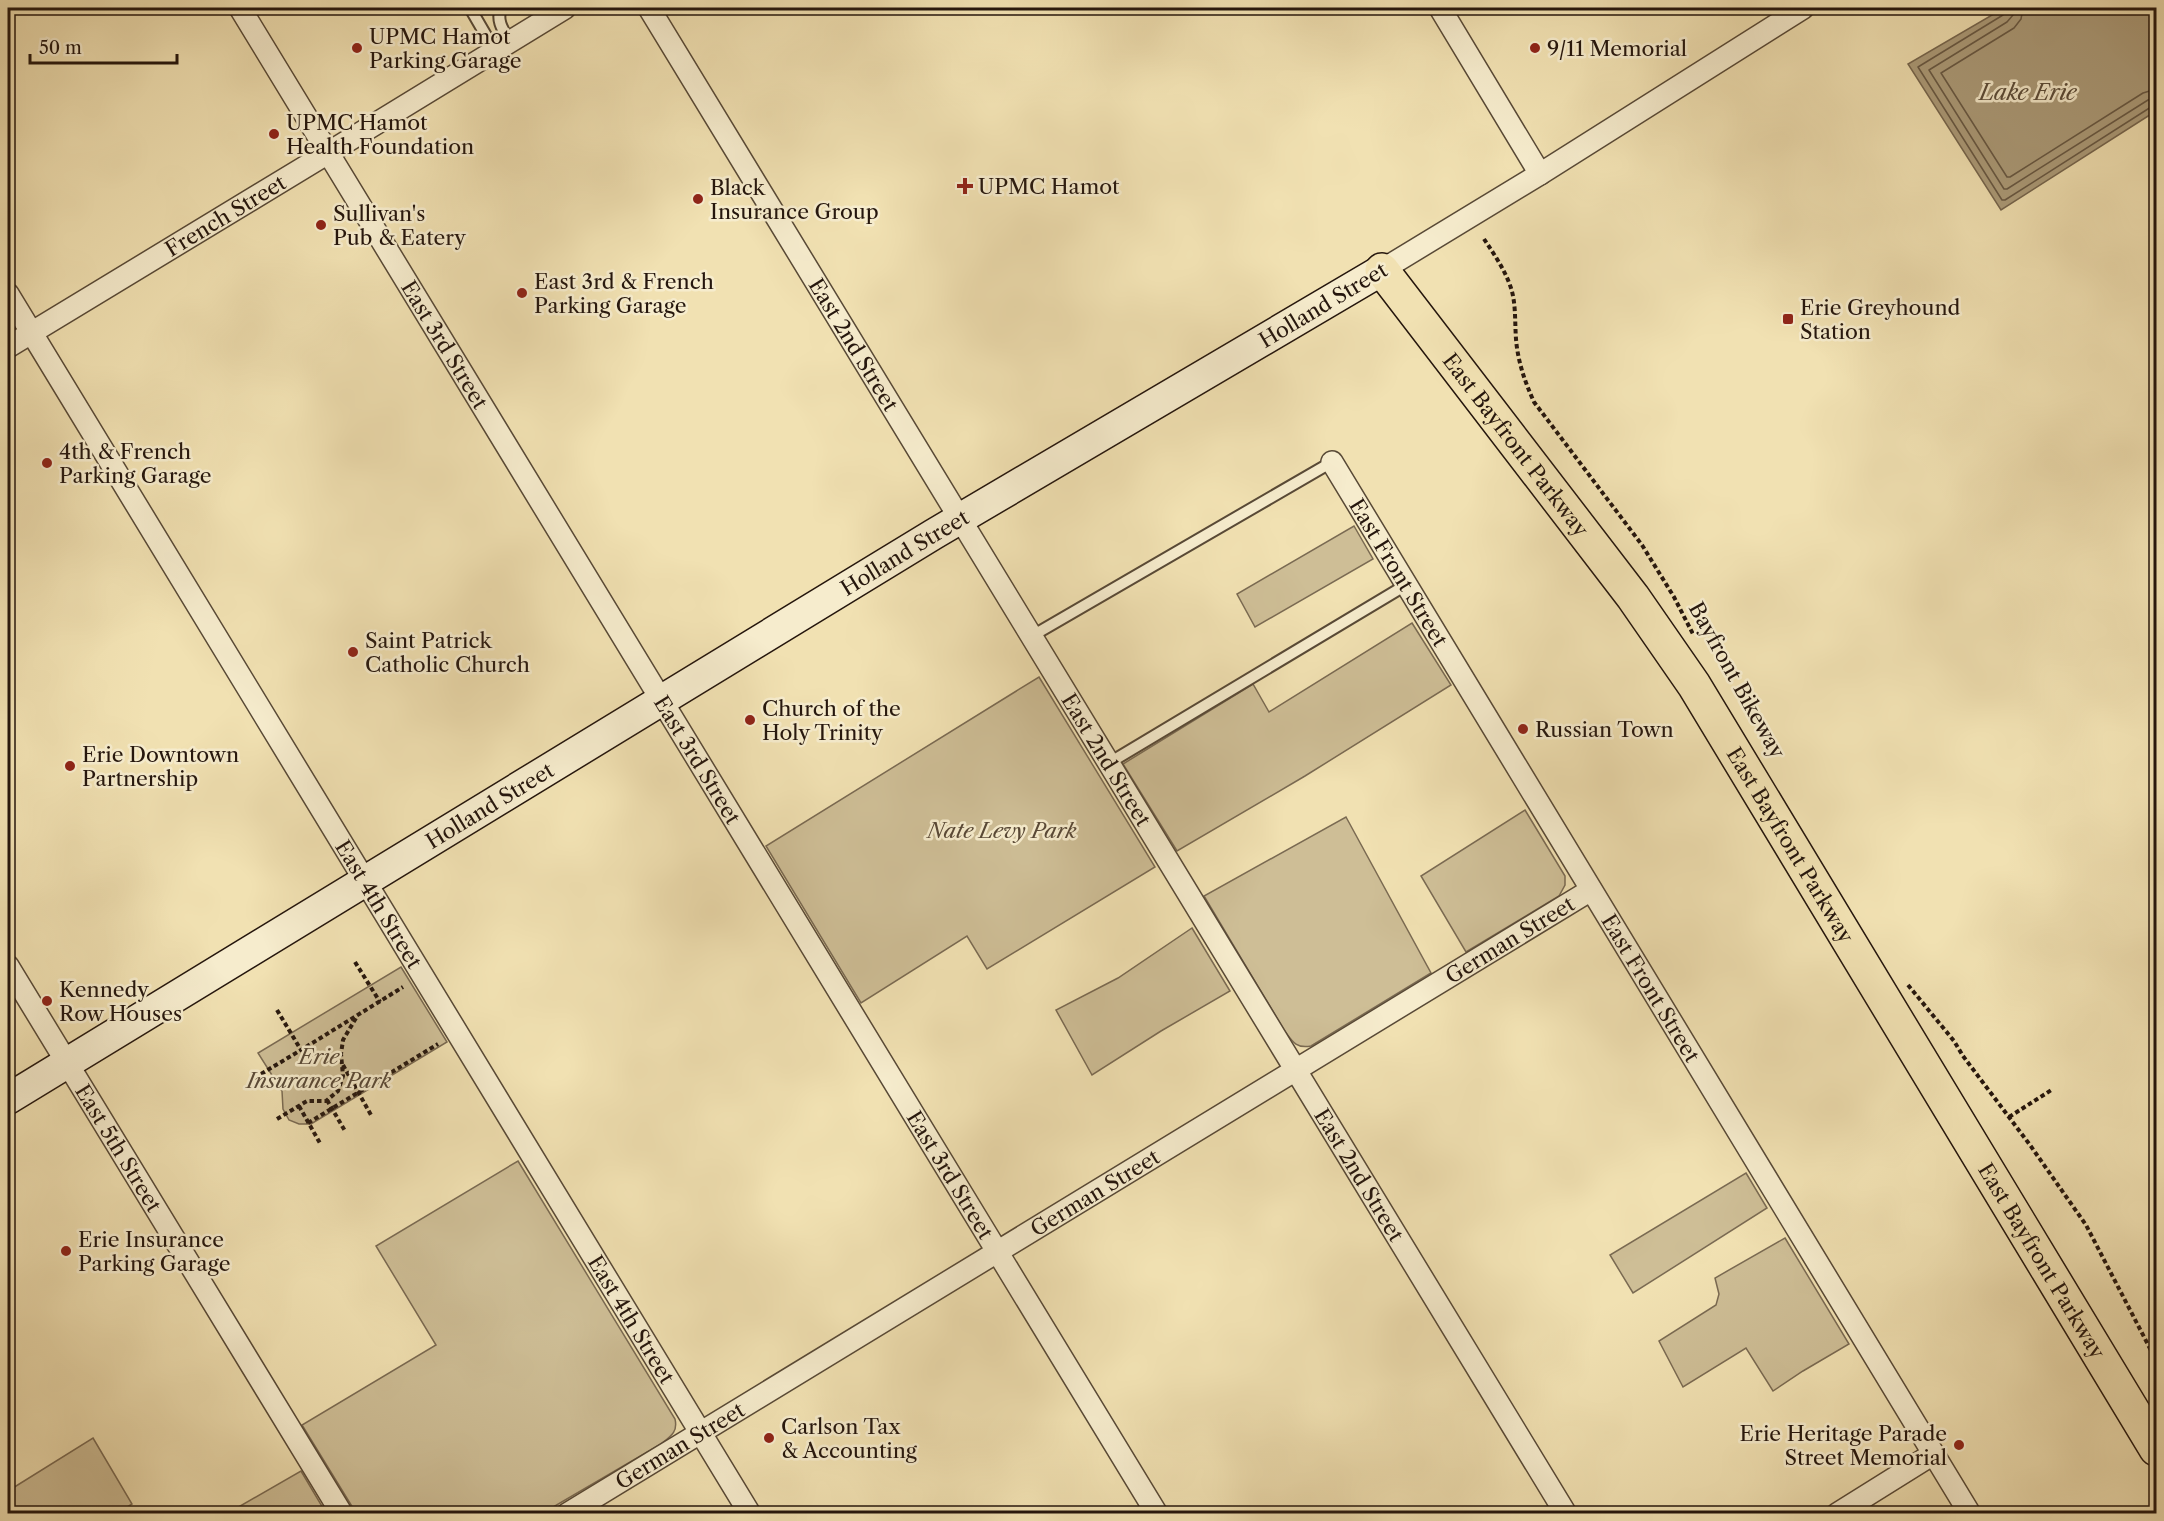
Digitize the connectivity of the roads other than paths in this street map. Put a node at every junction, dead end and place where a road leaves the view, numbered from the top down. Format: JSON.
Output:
{"nodes":[{"id":1,"x":240,"y":8,"type":"edge"},
{"id":2,"x":470,"y":8,"type":"edge"},
{"id":3,"x":501,"y":8,"type":"edge"},
{"id":4,"x":565,"y":8,"type":"edge"},
{"id":5,"x":649,"y":8,"type":"edge"},
{"id":6,"x":1440,"y":8,"type":"edge"},
{"id":7,"x":1803,"y":8,"type":"edge"},
{"id":8,"x":541,"y":14,"type":"edge"},
{"id":9,"x":503,"y":46,"type":"junction"},
{"id":10,"x":328,"y":153,"type":"junction"},
{"id":11,"x":1540,"y":174,"type":"junction"},
{"id":12,"x":1382,"y":270,"type":"junction"},
{"id":13,"x":8,"y":294,"type":"edge"},
{"id":14,"x":31,"y":333,"type":"junction"},
{"id":15,"x":8,"y":347,"type":"edge"},
{"id":16,"x":1332,"y":462,"type":"joint"},
{"id":17,"x":961,"y":518,"type":"junction"},
{"id":18,"x":1406,"y":585,"type":"junction"},
{"id":19,"x":1032,"y":636,"type":"junction"},
{"id":20,"x":662,"y":699,"type":"junction"},
{"id":21,"x":1109,"y":763,"type":"junction"},
{"id":22,"x":364,"y":882,"type":"junction"},
{"id":23,"x":1591,"y":890,"type":"junction"},
{"id":24,"x":8,"y":966,"type":"edge"},
{"id":25,"x":66,"y":1063,"type":"junction"},
{"id":26,"x":1296,"y":1071,"type":"junction"},
{"id":27,"x":8,"y":1099,"type":"edge"},
{"id":28,"x":998,"y":1251,"type":"junction"},
{"id":29,"x":700,"y":1431,"type":"junction"},
{"id":30,"x":2157,"y":1449,"type":"edge"},
{"id":31,"x":1934,"y":1454,"type":"junction"},
{"id":32,"x":342,"y":1514,"type":"edge"},
{"id":33,"x":567,"y":1514,"type":"edge"},
{"id":34,"x":750,"y":1514,"type":"edge"},
{"id":35,"x":1157,"y":1514,"type":"edge"},
{"id":36,"x":1566,"y":1514,"type":"edge"},
{"id":37,"x":1837,"y":1514,"type":"edge"},
{"id":38,"x":1970,"y":1514,"type":"edge"}],
"edges":[{"from":1,"to":10,"type":"street","name":"East 3rd Street"},
{"from":2,"to":9,"type":"lane"},
{"from":3,"to":9,"type":"lane"},
{"from":4,"to":8,"type":"street","name":"French Street"},
{"from":5,"to":17,"type":"street","name":"East 2nd Street"},
{"from":6,"to":11,"type":"street"},
{"from":7,"to":11,"type":"street","name":"Holland Street"},
{"from":8,"to":9,"type":"street","name":"French Street"},
{"from":9,"to":10,"type":"street","name":"French Street"},
{"from":10,"to":14,"type":"street","name":"French Street"},
{"from":10,"to":20,"type":"street","name":"East 3rd Street"},
{"from":11,"to":12,"type":"street","name":"Holland Street"},
{"from":12,"to":17,"type":"street","name":"Holland Street"},
{"from":12,"to":30,"type":"highway","name":"East Bayfront Parkway"},
{"from":13,"to":14,"type":"street","name":"East 4th Street"},
{"from":14,"to":15,"type":"street","name":"French Street"},
{"from":14,"to":22,"type":"street","name":"East 4th Street"},
{"from":16,"to":18,"type":"street","name":"East Front Street"},
{"from":16,"to":19,"type":"lane"},
{"from":17,"to":19,"type":"street","name":"East 2nd Street"},
{"from":17,"to":20,"type":"street","name":"Holland Street"},
{"from":18,"to":21,"type":"lane"},
{"from":18,"to":23,"type":"street","name":"East Front Street"},
{"from":19,"to":21,"type":"street","name":"East 2nd Street"},
{"from":20,"to":22,"type":"street","name":"Holland Street"},
{"from":20,"to":28,"type":"street","name":"East 3rd Street"},
{"from":21,"to":26,"type":"street","name":"East 2nd Street"},
{"from":22,"to":25,"type":"street","name":"Holland Street"},
{"from":22,"to":29,"type":"street","name":"East 4th Street"},
{"from":23,"to":26,"type":"street","name":"German Street"},
{"from":23,"to":31,"type":"street","name":"East Front Street"},
{"from":24,"to":25,"type":"street","name":"East 5th Street"},
{"from":25,"to":27,"type":"street","name":"Holland Street"},
{"from":25,"to":32,"type":"street","name":"East 5th Street"},
{"from":26,"to":28,"type":"street","name":"German Street"},
{"from":26,"to":36,"type":"street","name":"East 2nd Street"},
{"from":28,"to":29,"type":"street","name":"German Street"},
{"from":28,"to":35,"type":"street","name":"East 3rd Street"},
{"from":29,"to":33,"type":"street","name":"German Street"},
{"from":29,"to":34,"type":"street","name":"East 4th Street"},
{"from":31,"to":37,"type":"street"},
{"from":31,"to":38,"type":"street","name":"East Front Street"}]}
